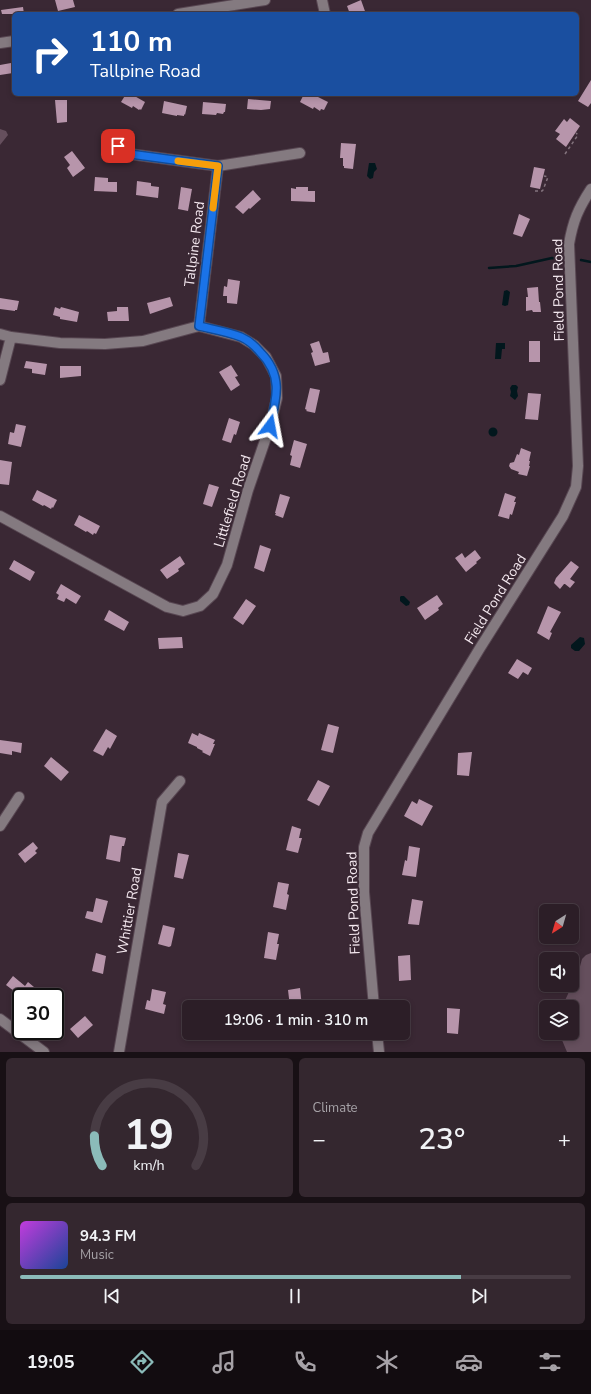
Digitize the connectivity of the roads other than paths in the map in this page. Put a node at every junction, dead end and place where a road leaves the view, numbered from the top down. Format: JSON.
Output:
{"nodes":[{"id":1,"x":265,"y":0,"type":"edge"},
{"id":2,"x":322,"y":0,"type":"edge"},
{"id":3,"x":190,"y":12,"type":"edge"},
{"id":4,"x":325,"y":12,"type":"edge"},
{"id":5,"x":12,"y":41,"type":"edge"},
{"id":6,"x":0,"y":43,"type":"edge"},
{"id":7,"x":107,"y":137,"type":"dead end"},
{"id":8,"x":300,"y":153,"type":"dead end"},
{"id":9,"x":218,"y":166,"type":"junction"},
{"id":10,"x":591,"y":189,"type":"edge"},
{"id":11,"x":199,"y":326,"type":"junction"},
{"id":12,"x":0,"y":334,"type":"edge"},
{"id":13,"x":11,"y":337,"type":"junction"},
{"id":14,"x":0,"y":380,"type":"edge"},
{"id":15,"x":0,"y":516,"type":"edge"},
{"id":16,"x":180,"y":781,"type":"dead end"},
{"id":17,"x":19,"y":797,"type":"dead end"},
{"id":18,"x":0,"y":826,"type":"edge"},
{"id":19,"x":373,"y":1000,"type":"edge"},
{"id":20,"x":0,"y":1019,"type":"edge"},
{"id":21,"x":377,"y":1040,"type":"edge"},
{"id":22,"x":44,"y":1052,"type":"edge"},
{"id":23,"x":119,"y":1052,"type":"edge"},
{"id":24,"x":378,"y":1052,"type":"edge"}],
"edges":[{"from":1,"to":3,"type":"street"},
{"from":2,"to":4,"type":"street"},
{"from":5,"to":6,"type":"street"},
{"from":7,"to":9,"type":"street"},
{"from":8,"to":9,"type":"street"},
{"from":9,"to":11,"type":"street","name":"Tallpine Road"},
{"from":10,"to":19,"type":"street","name":"Field Pond Road"},
{"from":11,"to":13,"type":"street","name":"Littlefield Road"},
{"from":11,"to":15,"type":"street","name":"Littlefield Road"},
{"from":12,"to":13,"type":"street","name":"Littlefield Road"},
{"from":13,"to":14,"type":"street"},
{"from":16,"to":23,"type":"street","name":"Whittier Road"},
{"from":17,"to":18,"type":"street"},
{"from":20,"to":22,"type":"street"},
{"from":21,"to":24,"type":"street"}]}
